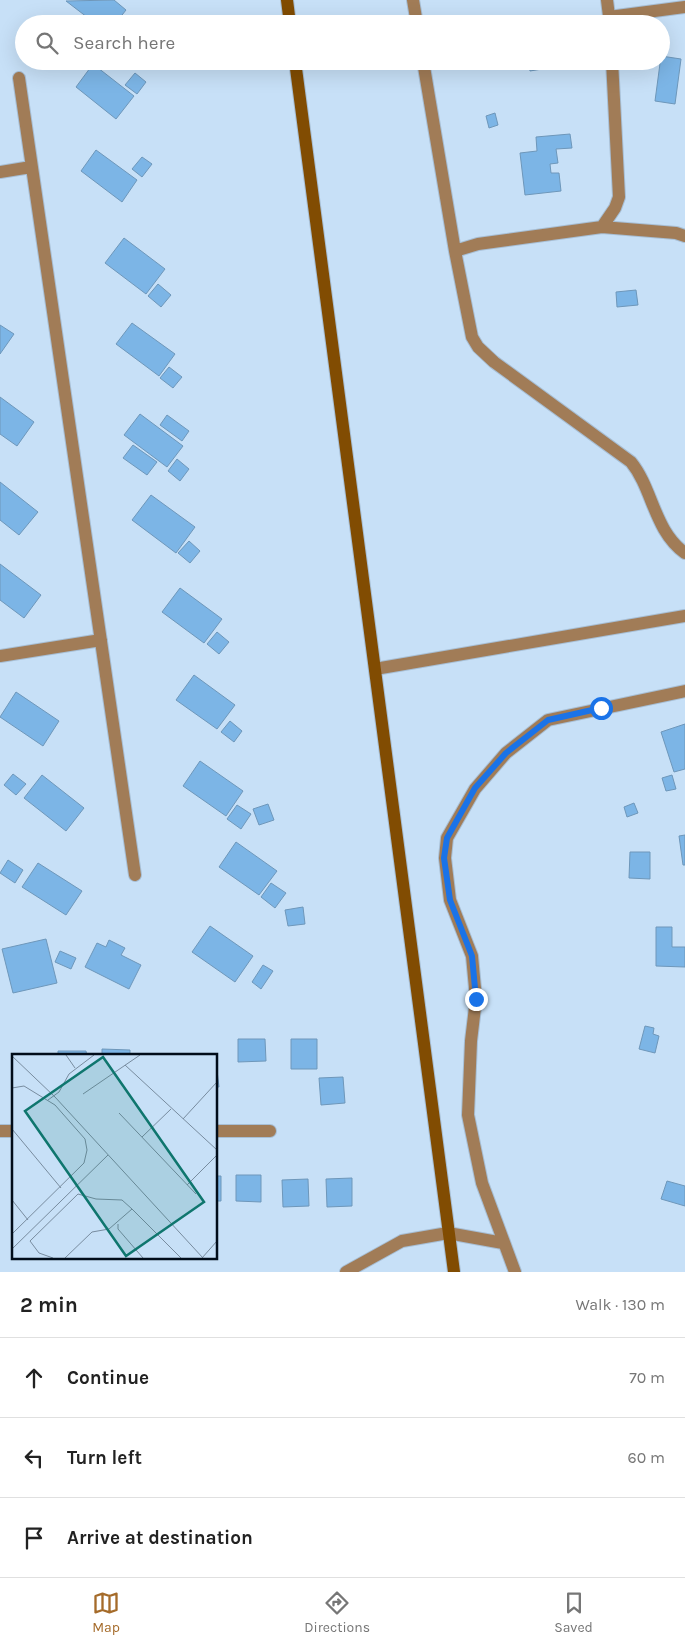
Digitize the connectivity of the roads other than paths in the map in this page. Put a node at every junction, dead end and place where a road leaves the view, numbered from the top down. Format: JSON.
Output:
{"nodes":[{"id":1,"x":287,"y":0,"type":"edge"},
{"id":2,"x":413,"y":0,"type":"edge"},
{"id":3,"x":607,"y":0,"type":"edge"},
{"id":4,"x":685,"y":7,"type":"edge"},
{"id":5,"x":289,"y":15,"type":"edge"},
{"id":6,"x":416,"y":15,"type":"edge"},
{"id":7,"x":608,"y":15,"type":"edge"},
{"id":8,"x":638,"y":15,"type":"edge"},
{"id":9,"x":296,"y":70,"type":"edge"},
{"id":10,"x":425,"y":70,"type":"edge"},
{"id":11,"x":612,"y":70,"type":"edge"},
{"id":12,"x":19,"y":78,"type":"dead end"},
{"id":13,"x":31,"y":166,"type":"junction"},
{"id":14,"x":0,"y":172,"type":"edge"},
{"id":15,"x":602,"y":227,"type":"junction"},
{"id":16,"x":685,"y":236,"type":"edge"},
{"id":17,"x":455,"y":251,"type":"junction"},
{"id":18,"x":685,"y":553,"type":"edge"},
{"id":19,"x":685,"y":616,"type":"edge"},
{"id":20,"x":101,"y":640,"type":"junction"},
{"id":21,"x":0,"y":656,"type":"edge"},
{"id":22,"x":375,"y":669,"type":"junction"},
{"id":23,"x":685,"y":691,"type":"edge"},
{"id":24,"x":135,"y":875,"type":"dead end"},
{"id":25,"x":218,"y":1131,"type":"edge"},
{"id":26,"x":270,"y":1131,"type":"dead end"},
{"id":27,"x":448,"y":1233,"type":"junction"},
{"id":28,"x":503,"y":1243,"type":"junction"},
{"id":29,"x":346,"y":1272,"type":"edge"},
{"id":30,"x":454,"y":1272,"type":"edge"},
{"id":31,"x":515,"y":1272,"type":"edge"}],
"edges":[{"from":1,"to":5,"type":"main road"},
{"from":2,"to":6,"type":"street"},
{"from":3,"to":7,"type":"street"},
{"from":4,"to":8,"type":"street"},
{"from":9,"to":22,"type":"main road"},
{"from":10,"to":17,"type":"street"},
{"from":11,"to":15,"type":"street"},
{"from":12,"to":13,"type":"street"},
{"from":13,"to":14,"type":"street"},
{"from":13,"to":20,"type":"street"},
{"from":15,"to":16,"type":"street"},
{"from":15,"to":17,"type":"street"},
{"from":17,"to":18,"type":"street"},
{"from":19,"to":22,"type":"street"},
{"from":20,"to":21,"type":"street"},
{"from":20,"to":24,"type":"street"},
{"from":22,"to":27,"type":"main road"},
{"from":23,"to":28,"type":"street"},
{"from":25,"to":26,"type":"street"},
{"from":27,"to":28,"type":"street"},
{"from":27,"to":29,"type":"street"},
{"from":27,"to":30,"type":"main road"},
{"from":28,"to":31,"type":"street"}]}
